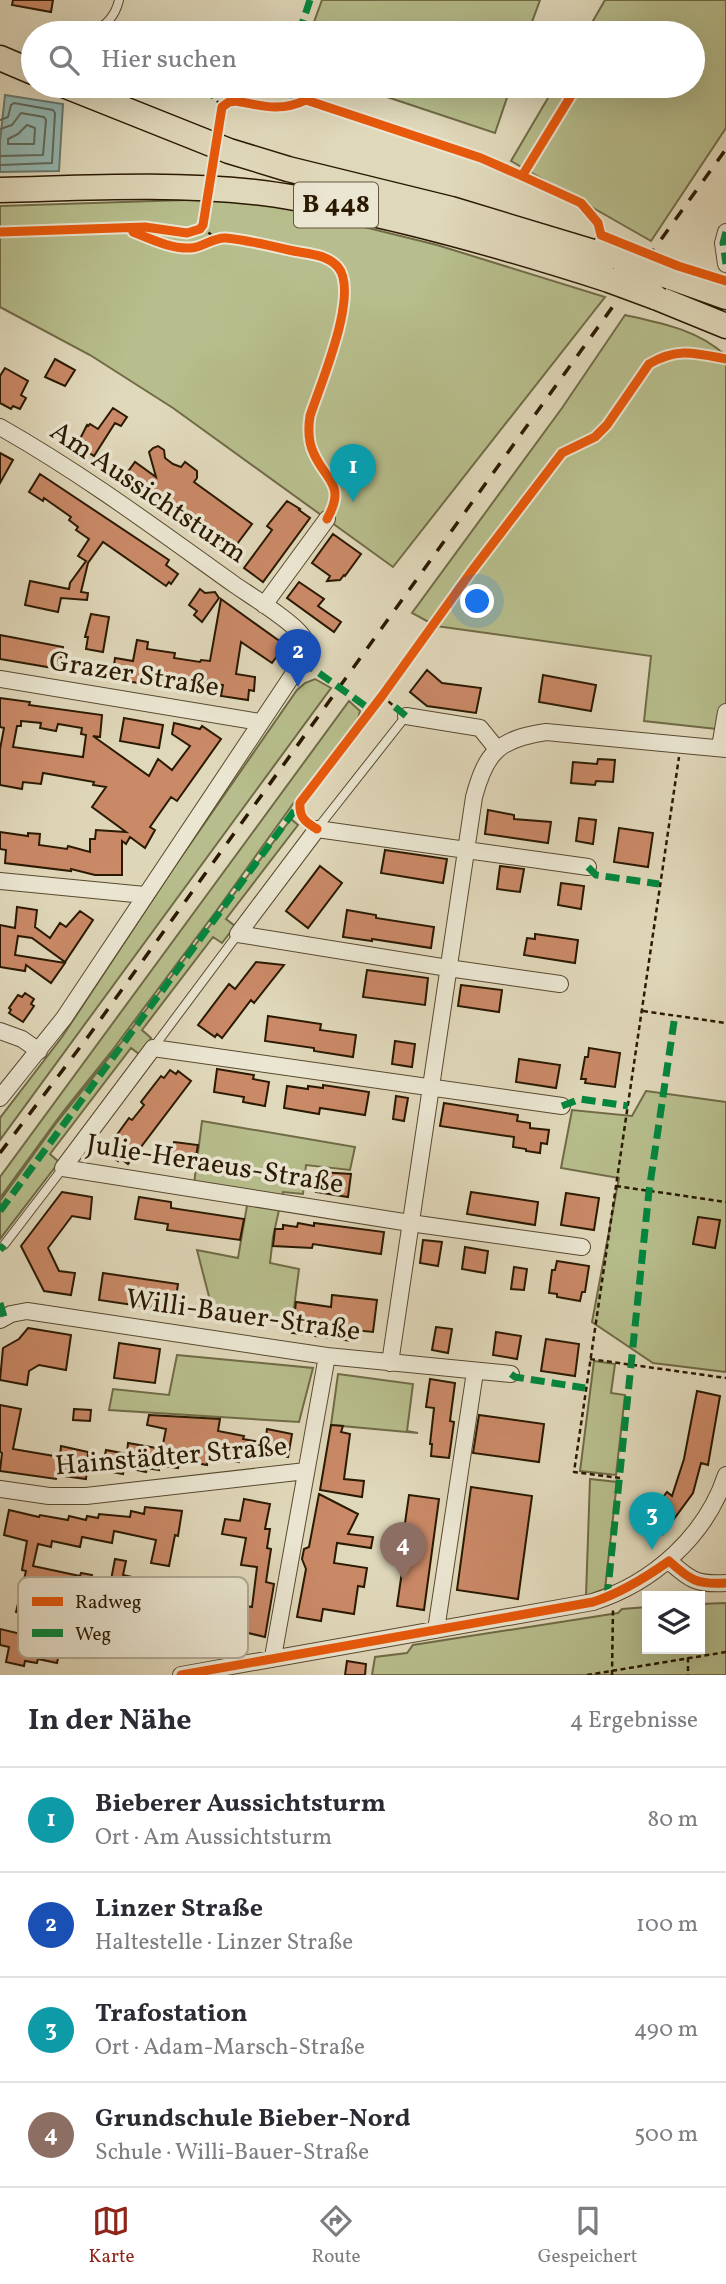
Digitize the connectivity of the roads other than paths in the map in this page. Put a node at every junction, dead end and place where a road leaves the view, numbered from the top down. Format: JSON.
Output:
{"nodes":[{"id":1,"x":118,"y":4,"type":"edge"},
{"id":2,"x":108,"y":21,"type":"edge"},
{"id":3,"x":0,"y":58,"type":"edge"},
{"id":4,"x":21,"y":65,"type":"edge"},
{"id":5,"x":97,"y":98,"type":"edge"},
{"id":6,"x":0,"y":190,"type":"edge"},
{"id":7,"x":726,"y":232,"type":"edge"},
{"id":8,"x":726,"y":264,"type":"edge"},
{"id":9,"x":616,"y":271,"type":"junction"},
{"id":10,"x":662,"y":287,"type":"junction"},
{"id":11,"x":726,"y":297,"type":"edge"},
{"id":12,"x":719,"y":327,"type":"edge"},
{"id":13,"x":0,"y":427,"type":"edge"},
{"id":14,"x":327,"y":519,"type":"dead end"},
{"id":15,"x":264,"y":605,"type":"junction"},
{"id":16,"x":0,"y":679,"type":"edge"},
{"id":17,"x":400,"y":711,"type":"joint"},
{"id":18,"x":726,"y":712,"type":"edge"},
{"id":19,"x":260,"y":722,"type":"junction"},
{"id":20,"x":723,"y":748,"type":"edge"},
{"id":21,"x":497,"y":749,"type":"junction"},
{"id":22,"x":317,"y":829,"type":"junction"},
{"id":23,"x":466,"y":850,"type":"junction"},
{"id":24,"x":589,"y":867,"type":"dead end"},
{"id":25,"x":0,"y":881,"type":"edge"},
{"id":26,"x":145,"y":895,"type":"junction"},
{"id":27,"x":238,"y":934,"type":"junction"},
{"id":28,"x":448,"y":968,"type":"junction"},
{"id":29,"x":560,"y":984,"type":"dead end"},
{"id":30,"x":0,"y":1031,"type":"edge"},
{"id":31,"x":153,"y":1048,"type":"junction"},
{"id":32,"x":39,"y":1051,"type":"junction"},
{"id":33,"x":430,"y":1088,"type":"junction"},
{"id":34,"x":0,"y":1098,"type":"edge"},
{"id":35,"x":562,"y":1106,"type":"dead end"},
{"id":36,"x":63,"y":1168,"type":"junction"},
{"id":37,"x":410,"y":1223,"type":"junction"},
{"id":38,"x":5,"y":1245,"type":"dead end"},
{"id":39,"x":582,"y":1247,"type":"dead end"},
{"id":40,"x":2,"y":1318,"type":"edge"},
{"id":41,"x":327,"y":1356,"type":"junction"},
{"id":42,"x":390,"y":1363,"type":"junction"},
{"id":43,"x":475,"y":1372,"type":"junction"},
{"id":44,"x":511,"y":1374,"type":"dead end"},
{"id":45,"x":306,"y":1471,"type":"junction"},
{"id":46,"x":726,"y":1475,"type":"edge"},
{"id":47,"x":0,"y":1489,"type":"edge"},
{"id":48,"x":669,"y":1561,"type":"junction"},
{"id":49,"x":726,"y":1583,"type":"edge"},
{"id":50,"x":436,"y":1630,"type":"junction"},
{"id":51,"x":273,"y":1657,"type":"junction"},
{"id":52,"x":181,"y":1675,"type":"edge"}],
"edges":[{"from":1,"to":2,"type":"lane"},
{"from":3,"to":4,"type":"main road"},
{"from":5,"to":9,"type":"main road","number":"B 448"},
{"from":6,"to":9,"type":"main road","number":"B 448"},
{"from":7,"to":8,"type":"street"},
{"from":9,"to":10,"type":"main road","number":"B 448","bridge":true},
{"from":10,"to":11,"type":"main road","number":"B 448"},
{"from":10,"to":12,"type":"main road","number":"B 448"},
{"from":13,"to":15,"type":"street","name":"Am Aussichtsturm"},
{"from":14,"to":15,"type":"street"},
{"from":15,"to":19,"type":"street","name":"Am Aussichtsturm"},
{"from":16,"to":19,"type":"street","name":"Grazer Straße"},
{"from":17,"to":21,"type":"street"},
{"from":17,"to":22,"type":"lane"},
{"from":18,"to":20,"type":"street"},
{"from":19,"to":26,"type":"street"},
{"from":20,"to":21,"type":"street"},
{"from":21,"to":23,"type":"street"},
{"from":22,"to":23,"type":"street"},
{"from":22,"to":27,"type":"street"},
{"from":23,"to":24,"type":"street"},
{"from":23,"to":28,"type":"street"},
{"from":25,"to":26,"type":"street"},
{"from":26,"to":32,"type":"street"},
{"from":27,"to":28,"type":"street"},
{"from":27,"to":31,"type":"lane"},
{"from":28,"to":29,"type":"street"},
{"from":28,"to":33,"type":"street"},
{"from":30,"to":32,"type":"street"},
{"from":31,"to":33,"type":"street"},
{"from":31,"to":36,"type":"street","name":"Julie-Heraeus-Straße"},
{"from":32,"to":34,"type":"street"},
{"from":33,"to":35,"type":"street"},
{"from":33,"to":37,"type":"street"},
{"from":36,"to":37,"type":"street","name":"Julie-Heraeus-Straße"},
{"from":36,"to":38,"type":"lane"},
{"from":37,"to":39,"type":"street","name":"Julie-Heraeus-Straße"},
{"from":37,"to":42,"type":"street"},
{"from":40,"to":41,"type":"street","name":"Willi-Bauer-Straße"},
{"from":41,"to":42,"type":"street","name":"Willi-Bauer-Straße"},
{"from":41,"to":45,"type":"street"},
{"from":42,"to":43,"type":"street","name":"Willi-Bauer-Straße"},
{"from":43,"to":44,"type":"street","name":"Willi-Bauer-Straße"},
{"from":43,"to":50,"type":"street"},
{"from":45,"to":47,"type":"street","name":"Hainstädter Straße"},
{"from":45,"to":51,"type":"street"},
{"from":46,"to":48,"type":"street"},
{"from":48,"to":49,"type":"street"},
{"from":48,"to":50,"type":"street"},
{"from":50,"to":51,"type":"street"},
{"from":51,"to":52,"type":"street"}]}
